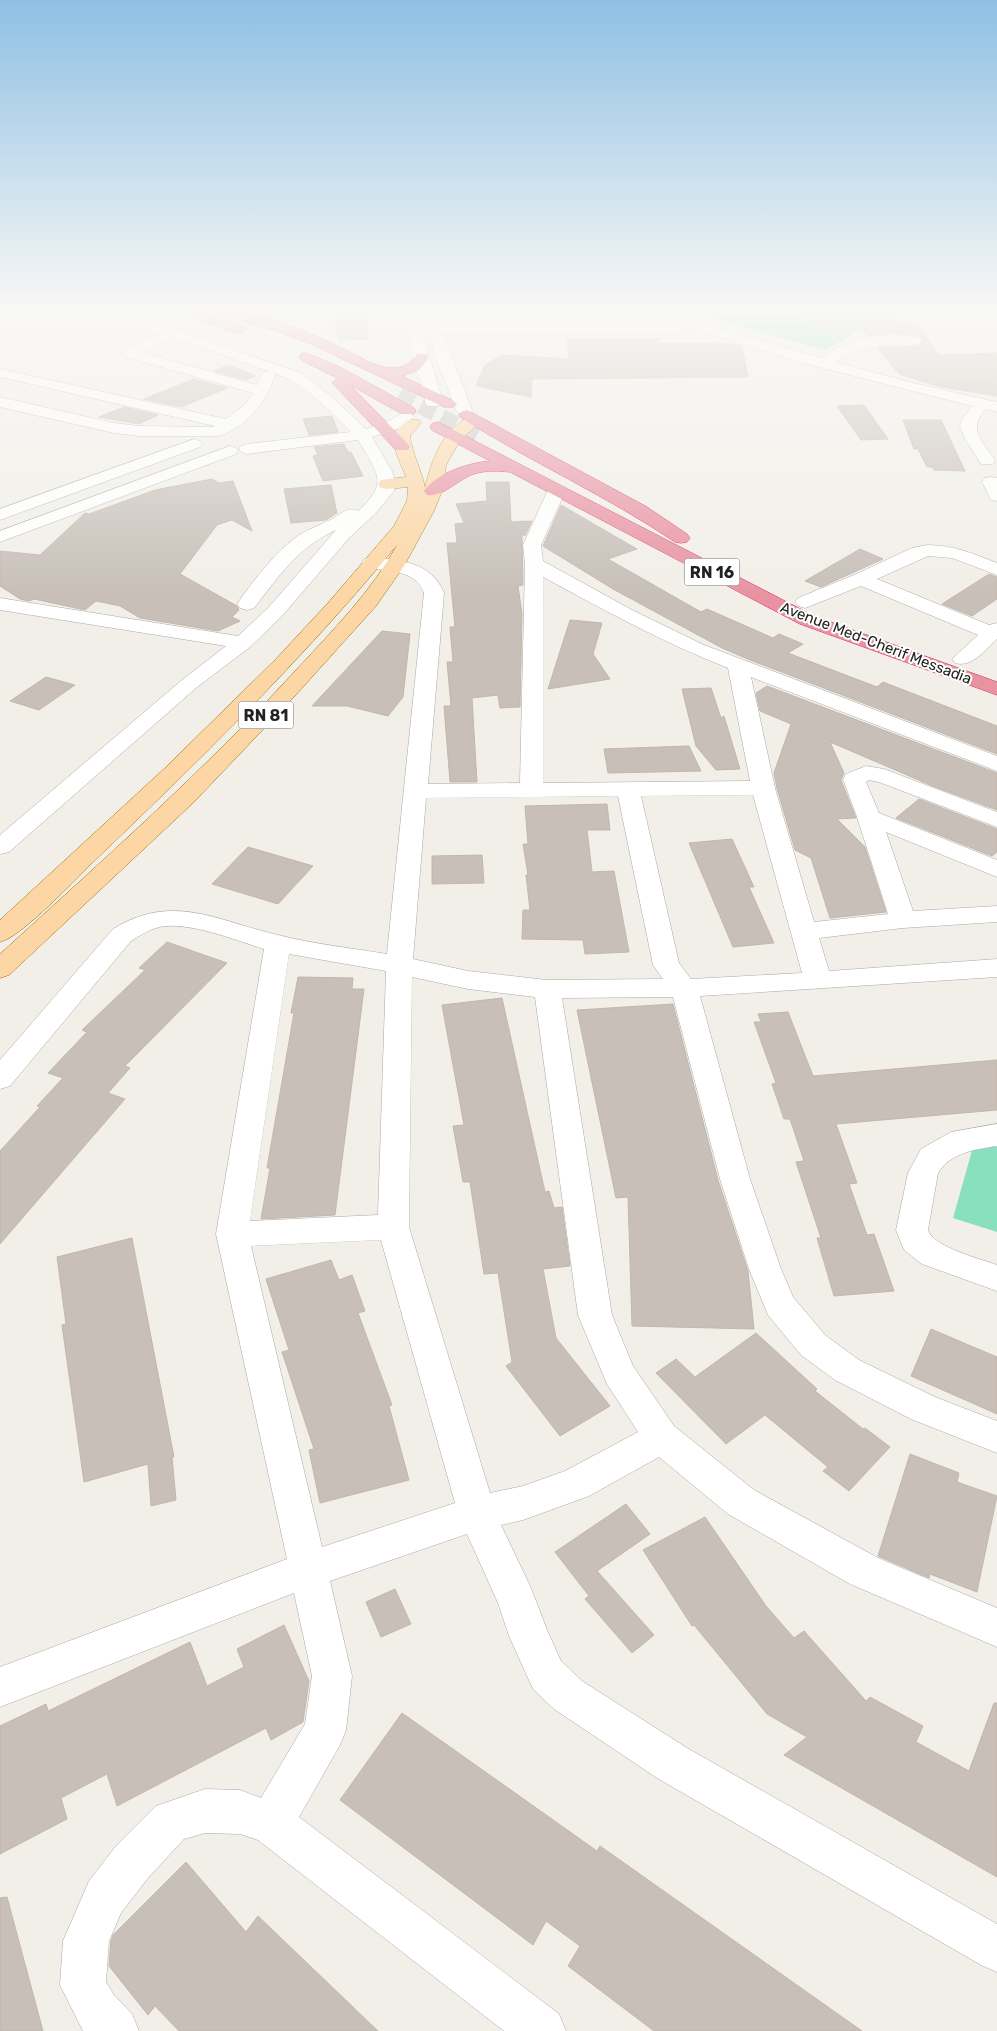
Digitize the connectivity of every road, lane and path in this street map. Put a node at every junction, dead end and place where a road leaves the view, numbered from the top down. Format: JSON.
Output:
{"nodes":[{"id":1,"x":25,"y":408,"type":"edge"},
{"id":2,"x":141,"y":408,"type":"edge"},
{"id":3,"x":250,"y":408,"type":"edge"},
{"id":4,"x":334,"y":408,"type":"edge"},
{"id":5,"x":364,"y":408,"type":"edge"},
{"id":6,"x":394,"y":408,"type":"edge"},
{"id":7,"x":419,"y":408,"type":"edge"},
{"id":8,"x":449,"y":408,"type":"edge"},
{"id":9,"x":466,"y":408,"type":"tunnel mouth"},
{"id":10,"x":985,"y":408,"type":"edge"},
{"id":11,"x":409,"y":417,"type":"junction"},
{"id":12,"x":471,"y":420,"type":"junction"},
{"id":13,"x":114,"y":428,"type":"junction"},
{"id":14,"x":225,"y":429,"type":"junction"},
{"id":15,"x":386,"y":429,"type":"junction"},
{"id":16,"x":139,"y":430,"type":"junction"},
{"id":17,"x":446,"y":432,"type":"junction"},
{"id":18,"x":359,"y":434,"type":"junction"},
{"id":19,"x":243,"y":441,"type":"junction"},
{"id":20,"x":202,"y":445,"type":"junction"},
{"id":21,"x":402,"y":447,"type":"junction"},
{"id":22,"x":987,"y":460,"type":"dead end"},
{"id":23,"x":517,"y":468,"type":"junction"},
{"id":24,"x":123,"y":469,"type":"junction"},
{"id":25,"x":387,"y":481,"type":"junction"},
{"id":26,"x":424,"y":486,"type":"junction"},
{"id":27,"x":557,"y":490,"type":"junction"},
{"id":28,"x":0,"y":515,"type":"edge"},
{"id":29,"x":343,"y":534,"type":"junction"},
{"id":30,"x":0,"y":537,"type":"edge"},
{"id":31,"x":298,"y":545,"type":"junction"},
{"id":32,"x":318,"y":564,"type":"junction"},
{"id":33,"x":534,"y":564,"type":"junction"},
{"id":34,"x":383,"y":565,"type":"junction"},
{"id":35,"x":997,"y":569,"type":"edge"},
{"id":36,"x":861,"y":579,"type":"junction"},
{"id":37,"x":805,"y":602,"type":"junction"},
{"id":38,"x":0,"y":604,"type":"edge"},
{"id":39,"x":247,"y":604,"type":"dead end"},
{"id":40,"x":994,"y":631,"type":"edge"},
{"id":41,"x":243,"y":643,"type":"junction"},
{"id":42,"x":962,"y":659,"type":"junction"},
{"id":43,"x":738,"y":665,"type":"junction"},
{"id":44,"x":997,"y":671,"type":"edge"},
{"id":45,"x":997,"y":689,"type":"edge"},
{"id":46,"x":997,"y":764,"type":"edge"},
{"id":47,"x":763,"y":788,"type":"junction"},
{"id":48,"x":66,"y":790,"type":"junction"},
{"id":49,"x":531,"y":790,"type":"junction"},
{"id":50,"x":628,"y":790,"type":"junction"},
{"id":51,"x":414,"y":791,"type":"junction"},
{"id":52,"x":869,"y":817,"type":"junction"},
{"id":53,"x":997,"y":820,"type":"edge"},
{"id":54,"x":0,"y":847,"type":"edge"},
{"id":55,"x":0,"y":866,"type":"edge"},
{"id":56,"x":997,"y":869,"type":"edge"},
{"id":57,"x":997,"y":914,"type":"edge"},
{"id":58,"x":903,"y":920,"type":"junction"},
{"id":59,"x":805,"y":930,"type":"junction"},
{"id":60,"x":0,"y":934,"type":"edge"},
{"id":61,"x":278,"y":944,"type":"junction"},
{"id":62,"x":399,"y":965,"type":"junction"},
{"id":63,"x":997,"y":968,"type":"edge"},
{"id":64,"x":0,"y":969,"type":"edge"},
{"id":65,"x":818,"y":981,"type":"junction"},
{"id":66,"x":684,"y":988,"type":"junction"},
{"id":67,"x":547,"y":989,"type":"junction"},
{"id":68,"x":0,"y":1079,"type":"edge"},
{"id":69,"x":997,"y":1135,"type":"edge"},
{"id":70,"x":962,"y":1140,"type":"junction"},
{"id":71,"x":997,"y":1151,"type":"edge"},
{"id":72,"x":393,"y":1227,"type":"junction"},
{"id":73,"x":232,"y":1234,"type":"junction"},
{"id":74,"x":997,"y":1278,"type":"edge"},
{"id":75,"x":661,"y":1437,"type":"junction"},
{"id":76,"x":997,"y":1437,"type":"edge"},
{"id":77,"x":477,"y":1513,"type":"junction"},
{"id":78,"x":307,"y":1570,"type":"junction"},
{"id":79,"x":997,"y":1628,"type":"edge"},
{"id":80,"x":0,"y":1687,"type":"edge"},
{"id":81,"x":271,"y":1823,"type":"junction"},
{"id":82,"x":997,"y":1949,"type":"edge"},
{"id":83,"x":115,"y":2031,"type":"edge"},
{"id":84,"x":542,"y":2031,"type":"edge"}],
"edges":[{"from":1,"to":13,"type":"street"},
{"from":2,"to":14,"type":"street"},
{"from":3,"to":14,"type":"street"},
{"from":4,"to":18,"type":"street"},
{"from":5,"to":15,"type":"highway"},
{"from":6,"to":11,"type":"highway"},
{"from":7,"to":11,"type":"highway"},
{"from":8,"to":12,"type":"highway"},
{"from":9,"to":12,"type":"street"},
{"from":10,"to":22,"type":"street"},
{"from":11,"to":15,"type":"street"},
{"from":11,"to":17,"type":"highway","name":"Avenue Med-Cherif Messadia"},
{"from":11,"to":21,"type":"main road"},
{"from":12,"to":17,"type":"main road","number":"RN 81"},
{"from":12,"to":37,"type":"highway","name":"Avenue Med-Cherif Messadia","number":"RN 16"},
{"from":13,"to":16,"type":"street"},
{"from":13,"to":24,"type":"street"},
{"from":14,"to":16,"type":"street"},
{"from":14,"to":19,"type":"street"},
{"from":14,"to":20,"type":"street"},
{"from":15,"to":18,"type":"street"},
{"from":15,"to":21,"type":"highway"},
{"from":16,"to":20,"type":"street"},
{"from":17,"to":23,"type":"highway","name":"Avenue Med-Cherif Messadia","number":"RN 16"},
{"from":17,"to":26,"type":"main road","number":"RN 81"},
{"from":18,"to":19,"type":"street"},
{"from":18,"to":25,"type":"street"},
{"from":19,"to":20,"type":"street"},
{"from":19,"to":30,"type":"street"},
{"from":20,"to":24,"type":"street"},
{"from":21,"to":26,"type":"main road"},
{"from":23,"to":26,"type":"highway"},
{"from":23,"to":27,"type":"highway","name":"Avenue Med-Cherif Messadia","number":"RN 16"},
{"from":24,"to":28,"type":"street"},
{"from":25,"to":26,"type":"main road"},
{"from":25,"to":29,"type":"street"},
{"from":25,"to":31,"type":"street"},
{"from":26,"to":34,"type":"main road","number":"RN 81"},
{"from":27,"to":33,"type":"street"},
{"from":27,"to":45,"type":"highway","name":"Avenue Med-Cherif Messadia","number":"RN 16"},
{"from":29,"to":31,"type":"street"},
{"from":29,"to":32,"type":"street"},
{"from":31,"to":32,"type":"street"},
{"from":31,"to":39,"type":"street"},
{"from":32,"to":41,"type":"street"},
{"from":33,"to":43,"type":"street"},
{"from":33,"to":49,"type":"street"},
{"from":34,"to":51,"type":"street"},
{"from":34,"to":60,"type":"main road","number":"RN 81"},
{"from":34,"to":64,"type":"main road","number":"RN 81"},
{"from":35,"to":36,"type":"street"},
{"from":36,"to":37,"type":"street"},
{"from":36,"to":40,"type":"street"},
{"from":37,"to":42,"type":"highway","name":"Avenue Med-Cherif Messadia","number":"RN 16"},
{"from":38,"to":41,"type":"street"},
{"from":40,"to":42,"type":"street"},
{"from":41,"to":48,"type":"street"},
{"from":42,"to":44,"type":"highway","name":"Avenue Med-Cherif Messadia","number":"RN 16"},
{"from":43,"to":46,"type":"street"},
{"from":43,"to":47,"type":"street"},
{"from":47,"to":50,"type":"street"},
{"from":47,"to":59,"type":"street"},
{"from":48,"to":54,"type":"street"},
{"from":48,"to":55,"type":"street"},
{"from":49,"to":50,"type":"street"},
{"from":49,"to":51,"type":"street"},
{"from":50,"to":66,"type":"street"},
{"from":51,"to":62,"type":"street"},
{"from":52,"to":53,"type":"street"},
{"from":52,"to":56,"type":"street"},
{"from":52,"to":58,"type":"street"},
{"from":57,"to":58,"type":"street"},
{"from":58,"to":59,"type":"street"},
{"from":59,"to":65,"type":"street"},
{"from":61,"to":62,"type":"street"},
{"from":61,"to":68,"type":"street"},
{"from":61,"to":73,"type":"street"},
{"from":62,"to":67,"type":"street"},
{"from":62,"to":72,"type":"street"},
{"from":63,"to":65,"type":"street"},
{"from":65,"to":66,"type":"street"},
{"from":66,"to":67,"type":"street"},
{"from":66,"to":76,"type":"street"},
{"from":67,"to":75,"type":"street"},
{"from":69,"to":70,"type":"street"},
{"from":70,"to":71,"type":"street"},
{"from":70,"to":74,"type":"street"},
{"from":72,"to":73,"type":"street"},
{"from":72,"to":77,"type":"street"},
{"from":73,"to":78,"type":"street"},
{"from":75,"to":77,"type":"street"},
{"from":75,"to":79,"type":"street"},
{"from":77,"to":78,"type":"street"},
{"from":77,"to":82,"type":"street"},
{"from":78,"to":80,"type":"street"},
{"from":78,"to":81,"type":"street"},
{"from":81,"to":83,"type":"street"},
{"from":81,"to":84,"type":"street"}]}
